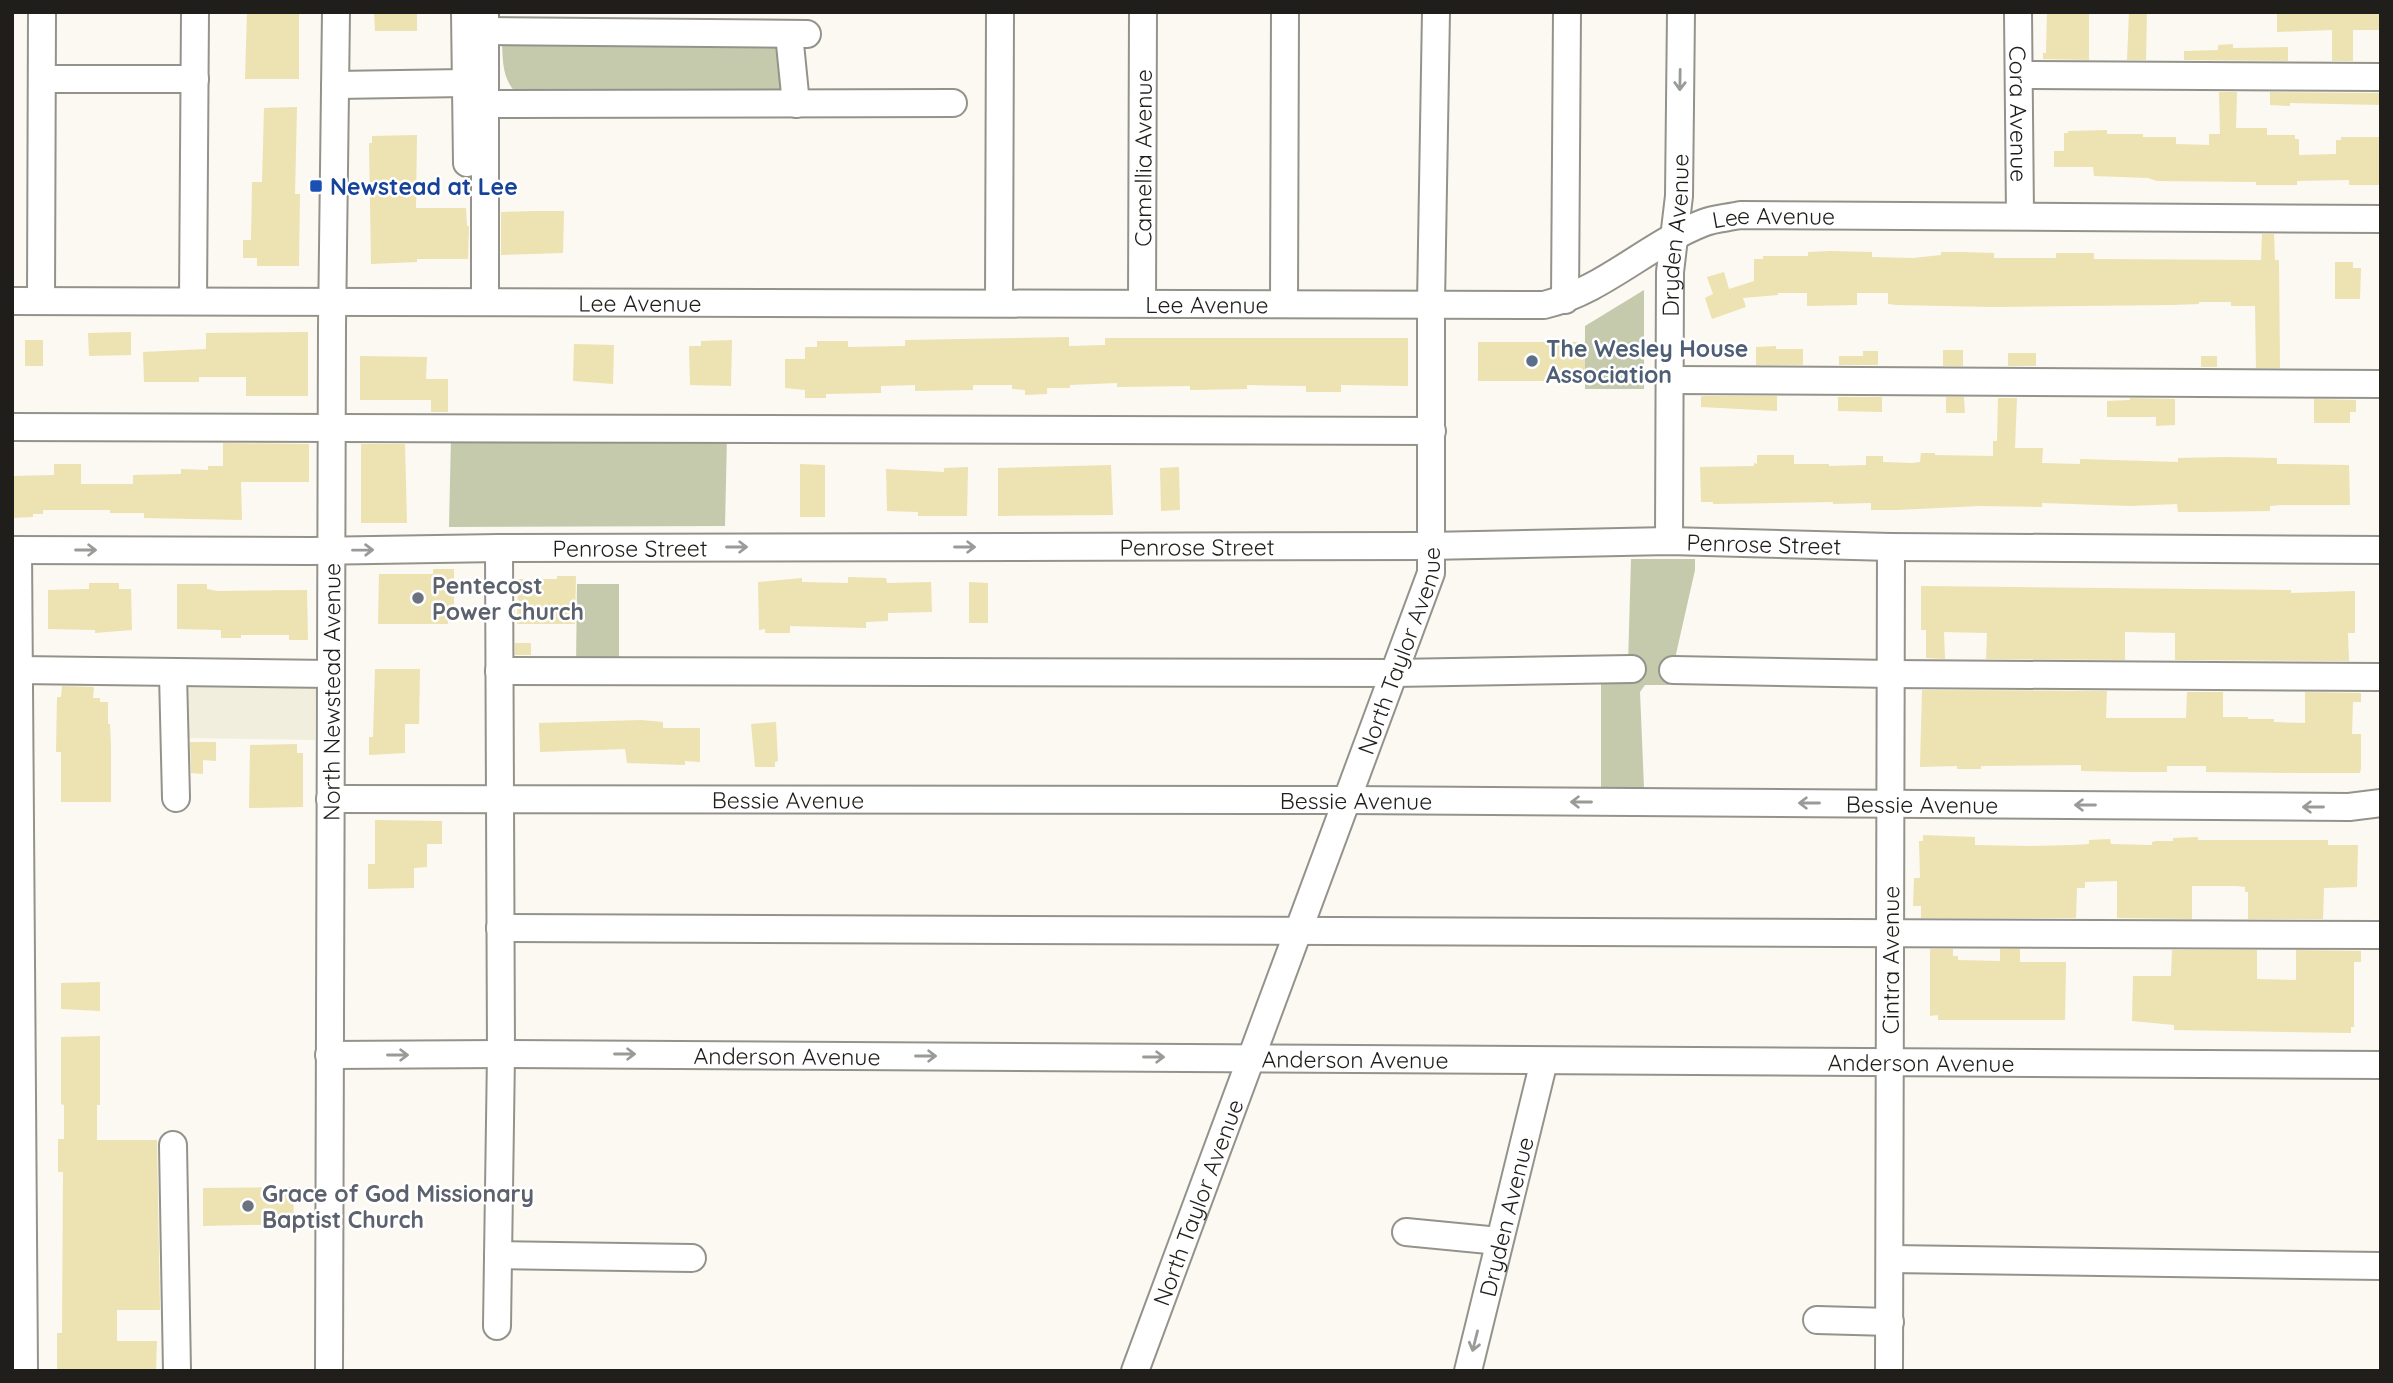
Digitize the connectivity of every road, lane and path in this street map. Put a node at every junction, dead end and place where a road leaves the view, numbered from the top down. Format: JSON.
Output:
{"nodes":[{"id":1,"x":42,"y":12,"type":"edge"},
{"id":2,"x":195,"y":12,"type":"edge"},
{"id":3,"x":336,"y":12,"type":"edge"},
{"id":4,"x":465,"y":12,"type":"edge"},
{"id":5,"x":1000,"y":12,"type":"edge"},
{"id":6,"x":1143,"y":12,"type":"edge"},
{"id":7,"x":1285,"y":12,"type":"edge"},
{"id":8,"x":1436,"y":12,"type":"edge"},
{"id":9,"x":1567,"y":12,"type":"edge"},
{"id":10,"x":1681,"y":12,"type":"edge"},
{"id":11,"x":2018,"y":12,"type":"edge"},
{"id":12,"x":485,"y":22,"type":"edge"},
{"id":13,"x":2019,"y":75,"type":"junction"},
{"id":14,"x":2381,"y":77,"type":"edge"},
{"id":15,"x":42,"y":79,"type":"junction"},
{"id":16,"x":195,"y":79,"type":"junction"},
{"id":17,"x":465,"y":83,"type":"junction"},
{"id":18,"x":335,"y":85,"type":"junction"},
{"id":19,"x":953,"y":103,"type":"dead end"},
{"id":20,"x":485,"y":104,"type":"junction"},
{"id":21,"x":796,"y":104,"type":"junction"},
{"id":22,"x":468,"y":186,"type":"dead end"},
{"id":23,"x":2020,"y":216,"type":"junction"},
{"id":24,"x":2381,"y":219,"type":"edge"},
{"id":25,"x":1675,"y":237,"type":"junction"},
{"id":26,"x":1565,"y":300,"type":"junction"},
{"id":27,"x":12,"y":301,"type":"edge"},
{"id":28,"x":41,"y":301,"type":"junction"},
{"id":29,"x":193,"y":301,"type":"junction"},
{"id":30,"x":332,"y":302,"type":"junction"},
{"id":31,"x":485,"y":302,"type":"junction"},
{"id":32,"x":999,"y":303,"type":"junction"},
{"id":33,"x":1142,"y":303,"type":"junction"},
{"id":34,"x":1284,"y":303,"type":"junction"},
{"id":35,"x":1431,"y":303,"type":"junction"},
{"id":36,"x":1670,"y":380,"type":"junction"},
{"id":37,"x":2381,"y":384,"type":"edge"},
{"id":38,"x":12,"y":427,"type":"edge"},
{"id":39,"x":331,"y":428,"type":"junction"},
{"id":40,"x":1432,"y":431,"type":"junction"},
{"id":41,"x":1669,"y":541,"type":"junction"},
{"id":42,"x":1432,"y":546,"type":"junction"},
{"id":43,"x":1891,"y":547,"type":"junction"},
{"id":44,"x":499,"y":548,"type":"junction"},
{"id":45,"x":15,"y":550,"type":"edge"},
{"id":46,"x":2381,"y":550,"type":"edge"},
{"id":47,"x":331,"y":551,"type":"junction"},
{"id":48,"x":1632,"y":669,"type":"dead end"},
{"id":49,"x":19,"y":670,"type":"junction"},
{"id":50,"x":1672,"y":670,"type":"dead end"},
{"id":51,"x":499,"y":671,"type":"junction"},
{"id":52,"x":1395,"y":673,"type":"junction"},
{"id":53,"x":173,"y":674,"type":"junction"},
{"id":54,"x":331,"y":674,"type":"junction"},
{"id":55,"x":1891,"y":674,"type":"junction"},
{"id":56,"x":2381,"y":677,"type":"edge"},
{"id":57,"x":176,"y":797,"type":"dead end"},
{"id":58,"x":330,"y":799,"type":"junction"},
{"id":59,"x":499,"y":799,"type":"junction"},
{"id":60,"x":1347,"y":800,"type":"junction"},
{"id":61,"x":2381,"y":803,"type":"edge"},
{"id":62,"x":1890,"y":804,"type":"junction"},
{"id":63,"x":500,"y":928,"type":"junction"},
{"id":64,"x":1298,"y":931,"type":"junction"},
{"id":65,"x":1890,"y":932,"type":"junction"},
{"id":66,"x":2381,"y":935,"type":"edge"},
{"id":67,"x":501,"y":1054,"type":"junction"},
{"id":68,"x":329,"y":1055,"type":"junction"},
{"id":69,"x":1252,"y":1058,"type":"junction"},
{"id":70,"x":1544,"y":1061,"type":"junction"},
{"id":71,"x":1891,"y":1062,"type":"junction"},
{"id":72,"x":2381,"y":1065,"type":"edge"},
{"id":73,"x":173,"y":1145,"type":"dead end"},
{"id":74,"x":1406,"y":1232,"type":"dead end"},
{"id":75,"x":1499,"y":1241,"type":"junction"},
{"id":76,"x":498,"y":1255,"type":"junction"},
{"id":77,"x":692,"y":1258,"type":"dead end"},
{"id":78,"x":1890,"y":1259,"type":"junction"},
{"id":79,"x":2381,"y":1266,"type":"edge"},
{"id":80,"x":1817,"y":1320,"type":"dead end"},
{"id":81,"x":1889,"y":1322,"type":"junction"},
{"id":82,"x":497,"y":1326,"type":"dead end"},
{"id":83,"x":24,"y":1371,"type":"edge"},
{"id":84,"x":177,"y":1371,"type":"edge"},
{"id":85,"x":329,"y":1371,"type":"edge"},
{"id":86,"x":1135,"y":1371,"type":"edge"},
{"id":87,"x":1468,"y":1371,"type":"edge"},
{"id":88,"x":1889,"y":1371,"type":"edge"}],
"edges":[{"from":1,"to":15,"type":"street"},
{"from":2,"to":16,"type":"street"},
{"from":3,"to":18,"type":"street","name":"North Newstead Avenue"},
{"from":4,"to":17,"type":"street"},
{"from":5,"to":32,"type":"street"},
{"from":6,"to":33,"type":"street","name":"Camellia Avenue"},
{"from":7,"to":34,"type":"street"},
{"from":8,"to":35,"type":"street","name":"North Taylor Avenue"},
{"from":9,"to":26,"type":"street"},
{"from":10,"to":25,"type":"street","name":"Dryden Avenue","one_way":true},
{"from":11,"to":13,"type":"street","name":"Cora Avenue"},
{"from":12,"to":20,"type":"street"},
{"from":12,"to":21,"type":"street"},
{"from":13,"to":14,"type":"street"},
{"from":13,"to":23,"type":"street","name":"Cora Avenue"},
{"from":15,"to":16,"type":"street"},
{"from":15,"to":28,"type":"street"},
{"from":16,"to":29,"type":"street"},
{"from":17,"to":18,"type":"street"},
{"from":17,"to":22,"type":"street"},
{"from":18,"to":30,"type":"street","name":"North Newstead Avenue"},
{"from":19,"to":21,"type":"street"},
{"from":20,"to":21,"type":"street"},
{"from":20,"to":31,"type":"street"},
{"from":23,"to":24,"type":"street","name":"Lee Avenue"},
{"from":23,"to":25,"type":"street","name":"Lee Avenue"},
{"from":25,"to":26,"type":"street","name":"Lee Avenue"},
{"from":25,"to":36,"type":"street","name":"Dryden Avenue"},
{"from":26,"to":35,"type":"street","name":"Lee Avenue"},
{"from":27,"to":28,"type":"street","name":"Lee Avenue"},
{"from":28,"to":29,"type":"street","name":"Lee Avenue"},
{"from":29,"to":30,"type":"street","name":"Lee Avenue"},
{"from":30,"to":31,"type":"street","name":"Lee Avenue"},
{"from":30,"to":39,"type":"street","name":"North Newstead Avenue"},
{"from":31,"to":32,"type":"street","name":"Lee Avenue"},
{"from":32,"to":33,"type":"street","name":"Lee Avenue"},
{"from":33,"to":34,"type":"street","name":"Lee Avenue"},
{"from":34,"to":35,"type":"street","name":"Lee Avenue"},
{"from":35,"to":40,"type":"street","name":"North Taylor Avenue"},
{"from":36,"to":37,"type":"street"},
{"from":36,"to":41,"type":"street","name":"Dryden Avenue"},
{"from":38,"to":39,"type":"street"},
{"from":39,"to":40,"type":"street"},
{"from":39,"to":47,"type":"street","name":"North Newstead Avenue"},
{"from":40,"to":42,"type":"street","name":"North Taylor Avenue"},
{"from":41,"to":42,"type":"street","name":"Penrose Street"},
{"from":41,"to":43,"type":"street","name":"Penrose Street"},
{"from":44,"to":42,"type":"street","name":"Penrose Street","one_way":true},
{"from":42,"to":52,"type":"street","name":"North Taylor Avenue"},
{"from":43,"to":46,"type":"street","name":"Penrose Street"},
{"from":43,"to":55,"type":"street","name":"Cintra Avenue"},
{"from":47,"to":44,"type":"street","name":"Penrose Street","one_way":true},
{"from":44,"to":51,"type":"street"},
{"from":45,"to":47,"type":"street","name":"Penrose Street","one_way":true},
{"from":45,"to":49,"type":"street"},
{"from":47,"to":54,"type":"street","name":"North Newstead Avenue"},
{"from":48,"to":52,"type":"street"},
{"from":49,"to":53,"type":"street"},
{"from":49,"to":83,"type":"street"},
{"from":50,"to":55,"type":"street"},
{"from":51,"to":52,"type":"street"},
{"from":51,"to":59,"type":"street"},
{"from":52,"to":60,"type":"street","name":"North Taylor Avenue"},
{"from":53,"to":54,"type":"street"},
{"from":53,"to":57,"type":"street"},
{"from":54,"to":58,"type":"street","name":"North Newstead Avenue"},
{"from":55,"to":56,"type":"street"},
{"from":55,"to":62,"type":"street","name":"Cintra Avenue"},
{"from":58,"to":59,"type":"street","name":"Bessie Avenue"},
{"from":58,"to":68,"type":"street","name":"North Newstead Avenue"},
{"from":59,"to":60,"type":"street","name":"Bessie Avenue"},
{"from":59,"to":63,"type":"street"},
{"from":62,"to":60,"type":"street","name":"Bessie Avenue","one_way":true},
{"from":60,"to":64,"type":"street","name":"North Taylor Avenue"},
{"from":61,"to":62,"type":"street","name":"Bessie Avenue","one_way":true},
{"from":62,"to":65,"type":"street","name":"Cintra Avenue"},
{"from":63,"to":64,"type":"street"},
{"from":63,"to":67,"type":"street"},
{"from":64,"to":65,"type":"street"},
{"from":64,"to":69,"type":"street","name":"North Taylor Avenue"},
{"from":65,"to":66,"type":"street"},
{"from":65,"to":71,"type":"street","name":"Cintra Avenue"},
{"from":68,"to":67,"type":"street","name":"Anderson Avenue","one_way":true},
{"from":67,"to":69,"type":"street","name":"Anderson Avenue","one_way":true},
{"from":67,"to":76,"type":"street"},
{"from":68,"to":85,"type":"street","name":"North Newstead Avenue"},
{"from":69,"to":70,"type":"street","name":"Anderson Avenue"},
{"from":69,"to":86,"type":"street","name":"North Taylor Avenue"},
{"from":70,"to":71,"type":"street","name":"Anderson Avenue"},
{"from":70,"to":75,"type":"street","name":"Dryden Avenue"},
{"from":71,"to":72,"type":"street","name":"Anderson Avenue"},
{"from":71,"to":78,"type":"street","name":"Cintra Avenue"},
{"from":73,"to":84,"type":"street"},
{"from":74,"to":75,"type":"street"},
{"from":75,"to":87,"type":"street","name":"Dryden Avenue","one_way":true},
{"from":76,"to":77,"type":"street"},
{"from":76,"to":82,"type":"street"},
{"from":78,"to":79,"type":"street"},
{"from":78,"to":81,"type":"street","name":"Cintra Avenue"},
{"from":80,"to":81,"type":"street"},
{"from":81,"to":88,"type":"street","name":"Cintra Avenue"}]}
